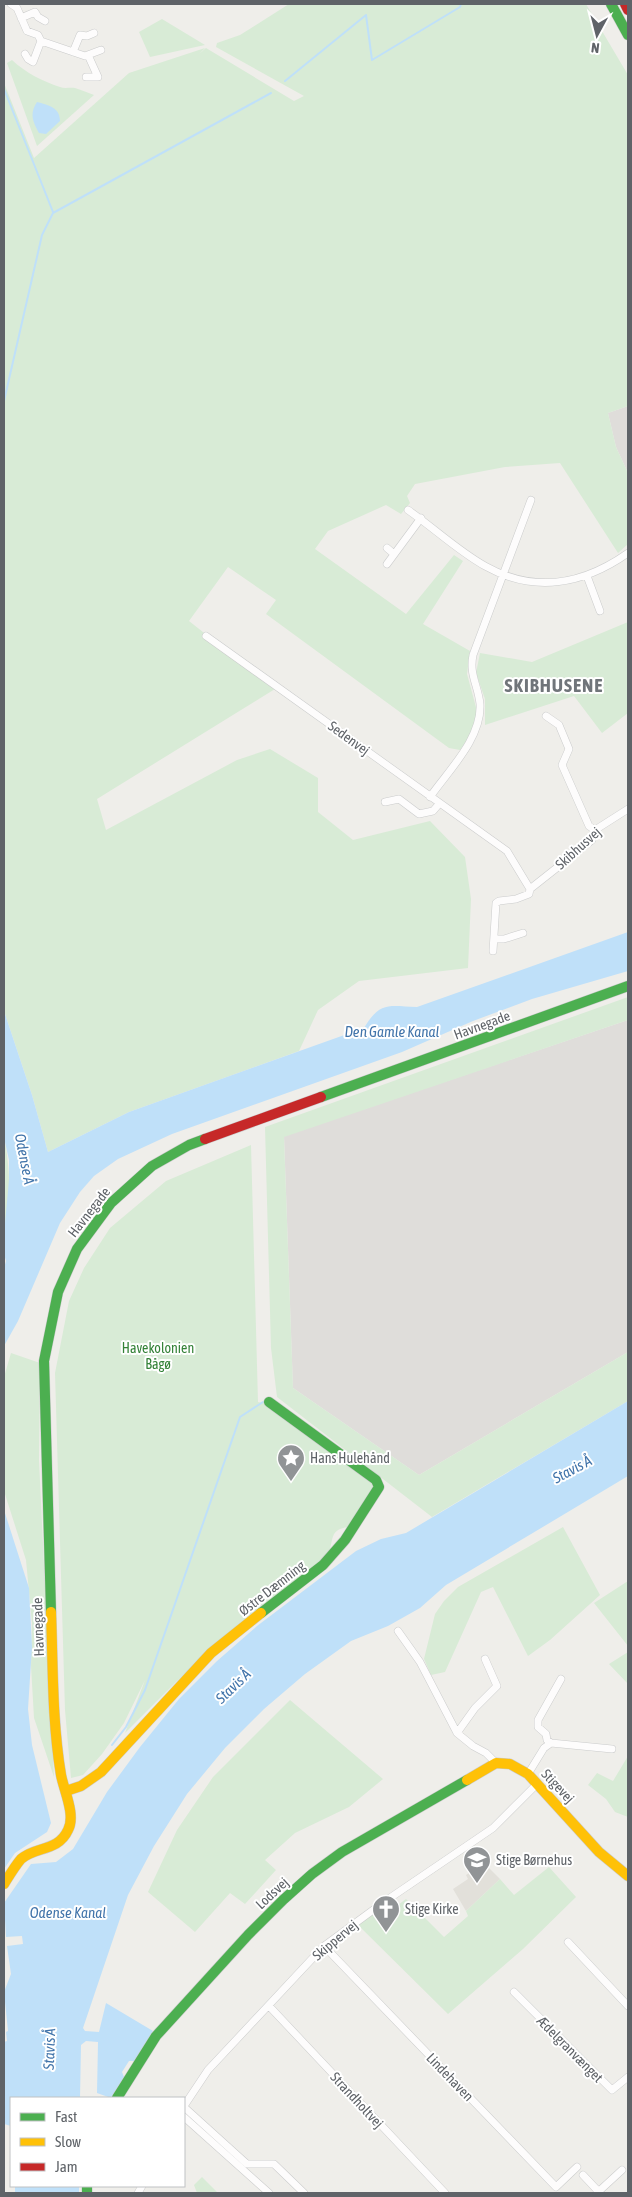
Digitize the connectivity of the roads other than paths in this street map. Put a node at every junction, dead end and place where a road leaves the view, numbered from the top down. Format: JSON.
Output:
{"nodes":[{"id":1,"x":11,"y":4,"type":"edge"},
{"id":2,"x":611,"y":4,"type":"edge"},
{"id":3,"x":625,"y":4,"type":"edge"},
{"id":4,"x":628,"y":10,"type":"edge"},
{"id":5,"x":21,"y":18,"type":"junction"},
{"id":6,"x":46,"y":21,"type":"dead end"},
{"id":7,"x":94,"y":33,"type":"dead end"},
{"id":8,"x":628,"y":34,"type":"edge"},
{"id":9,"x":41,"y":41,"type":"junction"},
{"id":10,"x":101,"y":50,"type":"dead end"},
{"id":11,"x":73,"y":52,"type":"junction"},
{"id":12,"x":25,"y":54,"type":"dead end"},
{"id":13,"x":88,"y":55,"type":"junction"},
{"id":14,"x":86,"y":77,"type":"dead end"},
{"id":15,"x":531,"y":500,"type":"dead end"},
{"id":16,"x":408,"y":510,"type":"dead end"},
{"id":17,"x":420,"y":518,"type":"junction"},
{"id":18,"x":387,"y":548,"type":"dead end"},
{"id":19,"x":628,"y":552,"type":"edge"},
{"id":20,"x":394,"y":554,"type":"junction"},
{"id":21,"x":387,"y":564,"type":"dead end"},
{"id":22,"x":502,"y":575,"type":"junction"},
{"id":23,"x":587,"y":576,"type":"junction"},
{"id":24,"x":600,"y":610,"type":"dead end"},
{"id":25,"x":206,"y":636,"type":"dead end"},
{"id":26,"x":546,"y":716,"type":"dead end"},
{"id":27,"x":430,"y":797,"type":"junction"},
{"id":28,"x":385,"y":802,"type":"dead end"},
{"id":29,"x":439,"y":804,"type":"junction"},
{"id":30,"x":628,"y":809,"type":"edge"},
{"id":31,"x":595,"y":830,"type":"junction"},
{"id":32,"x":530,"y":889,"type":"junction"},
{"id":33,"x":523,"y":933,"type":"dead end"},
{"id":34,"x":494,"y":939,"type":"junction"},
{"id":35,"x":493,"y":951,"type":"dead end"},
{"id":36,"x":628,"y":986,"type":"edge"},
{"id":37,"x":269,"y":1402,"type":"dead end"},
{"id":38,"x":398,"y":1631,"type":"dead end"},
{"id":39,"x":486,"y":1659,"type":"dead end"},
{"id":40,"x":562,"y":1680,"type":"dead end"},
{"id":41,"x":457,"y":1733,"type":"junction"},
{"id":42,"x":551,"y":1743,"type":"junction"},
{"id":43,"x":612,"y":1748,"type":"dead end"},
{"id":44,"x":496,"y":1763,"type":"junction"},
{"id":45,"x":528,"y":1774,"type":"junction"},
{"id":46,"x":537,"y":1784,"type":"junction"},
{"id":47,"x":66,"y":1791,"type":"junction"},
{"id":48,"x":628,"y":1876,"type":"edge"},
{"id":49,"x":4,"y":1884,"type":"edge"},
{"id":50,"x":568,"y":1942,"type":"dead end"},
{"id":51,"x":324,"y":1946,"type":"junction"},
{"id":52,"x":514,"y":1992,"type":"dead end"},
{"id":53,"x":269,"y":2006,"type":"junction"},
{"id":54,"x":628,"y":2006,"type":"edge"},
{"id":55,"x":628,"y":2077,"type":"edge"},
{"id":56,"x":118,"y":2097,"type":"edge"},
{"id":57,"x":185,"y":2105,"type":"edge"},
{"id":58,"x":185,"y":2108,"type":"edge"},
{"id":59,"x":185,"y":2118,"type":"edge"},
{"id":60,"x":577,"y":2167,"type":"dead end"},
{"id":61,"x":622,"y":2170,"type":"dead end"},
{"id":62,"x":583,"y":2174,"type":"dead end"},
{"id":63,"x":598,"y":2192,"type":"edge"},
{"id":64,"x":269,"y":2193,"type":"edge"},
{"id":65,"x":304,"y":2193,"type":"edge"},
{"id":66,"x":444,"y":2193,"type":"edge"}],
"edges":[{"from":1,"to":5,"type":"street"},
{"from":2,"to":8,"type":"street"},
{"from":3,"to":4,"type":"street"},
{"from":5,"to":6,"type":"street"},
{"from":5,"to":9,"type":"street"},
{"from":7,"to":11,"type":"street"},
{"from":9,"to":11,"type":"street"},
{"from":9,"to":12,"type":"street"},
{"from":10,"to":13,"type":"street"},
{"from":11,"to":13,"type":"street"},
{"from":13,"to":14,"type":"street"},
{"from":15,"to":22,"type":"street"},
{"from":16,"to":17,"type":"street"},
{"from":17,"to":20,"type":"street"},
{"from":17,"to":22,"type":"street"},
{"from":18,"to":20,"type":"street"},
{"from":19,"to":23,"type":"street"},
{"from":20,"to":21,"type":"street"},
{"from":22,"to":23,"type":"street"},
{"from":22,"to":27,"type":"street"},
{"from":23,"to":24,"type":"street"},
{"from":25,"to":27,"type":"street","name":"Sedenvej"},
{"from":26,"to":31,"type":"street"},
{"from":27,"to":29,"type":"street","name":"Sedenvej"},
{"from":28,"to":29,"type":"street"},
{"from":29,"to":32,"type":"street"},
{"from":30,"to":31,"type":"street","name":"Skibhusvej"},
{"from":31,"to":32,"type":"street","name":"Skibhusvej"},
{"from":32,"to":34,"type":"street","name":"Skibhusvej"},
{"from":33,"to":34,"type":"street"},
{"from":34,"to":35,"type":"street","name":"Skibhusvej"},
{"from":36,"to":47,"type":"street","name":"Havnegade"},
{"from":37,"to":47,"type":"street","name":"Østre Dæmning"},
{"from":38,"to":41,"type":"street","name":"Stigevej"},
{"from":39,"to":41,"type":"street"},
{"from":40,"to":42,"type":"street"},
{"from":41,"to":44,"type":"street","name":"Stigevej"},
{"from":42,"to":43,"type":"street"},
{"from":42,"to":45,"type":"street"},
{"from":44,"to":45,"type":"street","name":"Stigevej"},
{"from":44,"to":56,"type":"street","name":"Lodsvej"},
{"from":45,"to":46,"type":"street","name":"Stigevej"},
{"from":46,"to":48,"type":"street","name":"Stigevej"},
{"from":46,"to":51,"type":"street","name":"Skippervej"},
{"from":47,"to":49,"type":"street","name":"Havnegade"},
{"from":50,"to":54,"type":"street"},
{"from":51,"to":53,"type":"street","name":"Skippervej"},
{"from":51,"to":60,"type":"street","name":"Lindehaven"},
{"from":52,"to":55,"type":"street","name":"Ædelgranvænget"},
{"from":53,"to":57,"type":"street","name":"Skippervej"},
{"from":53,"to":66,"type":"street","name":"Strandholtvej"},
{"from":58,"to":65,"type":"street"},
{"from":59,"to":64,"type":"street"},
{"from":61,"to":63,"type":"street"},
{"from":62,"to":63,"type":"street"}]}
